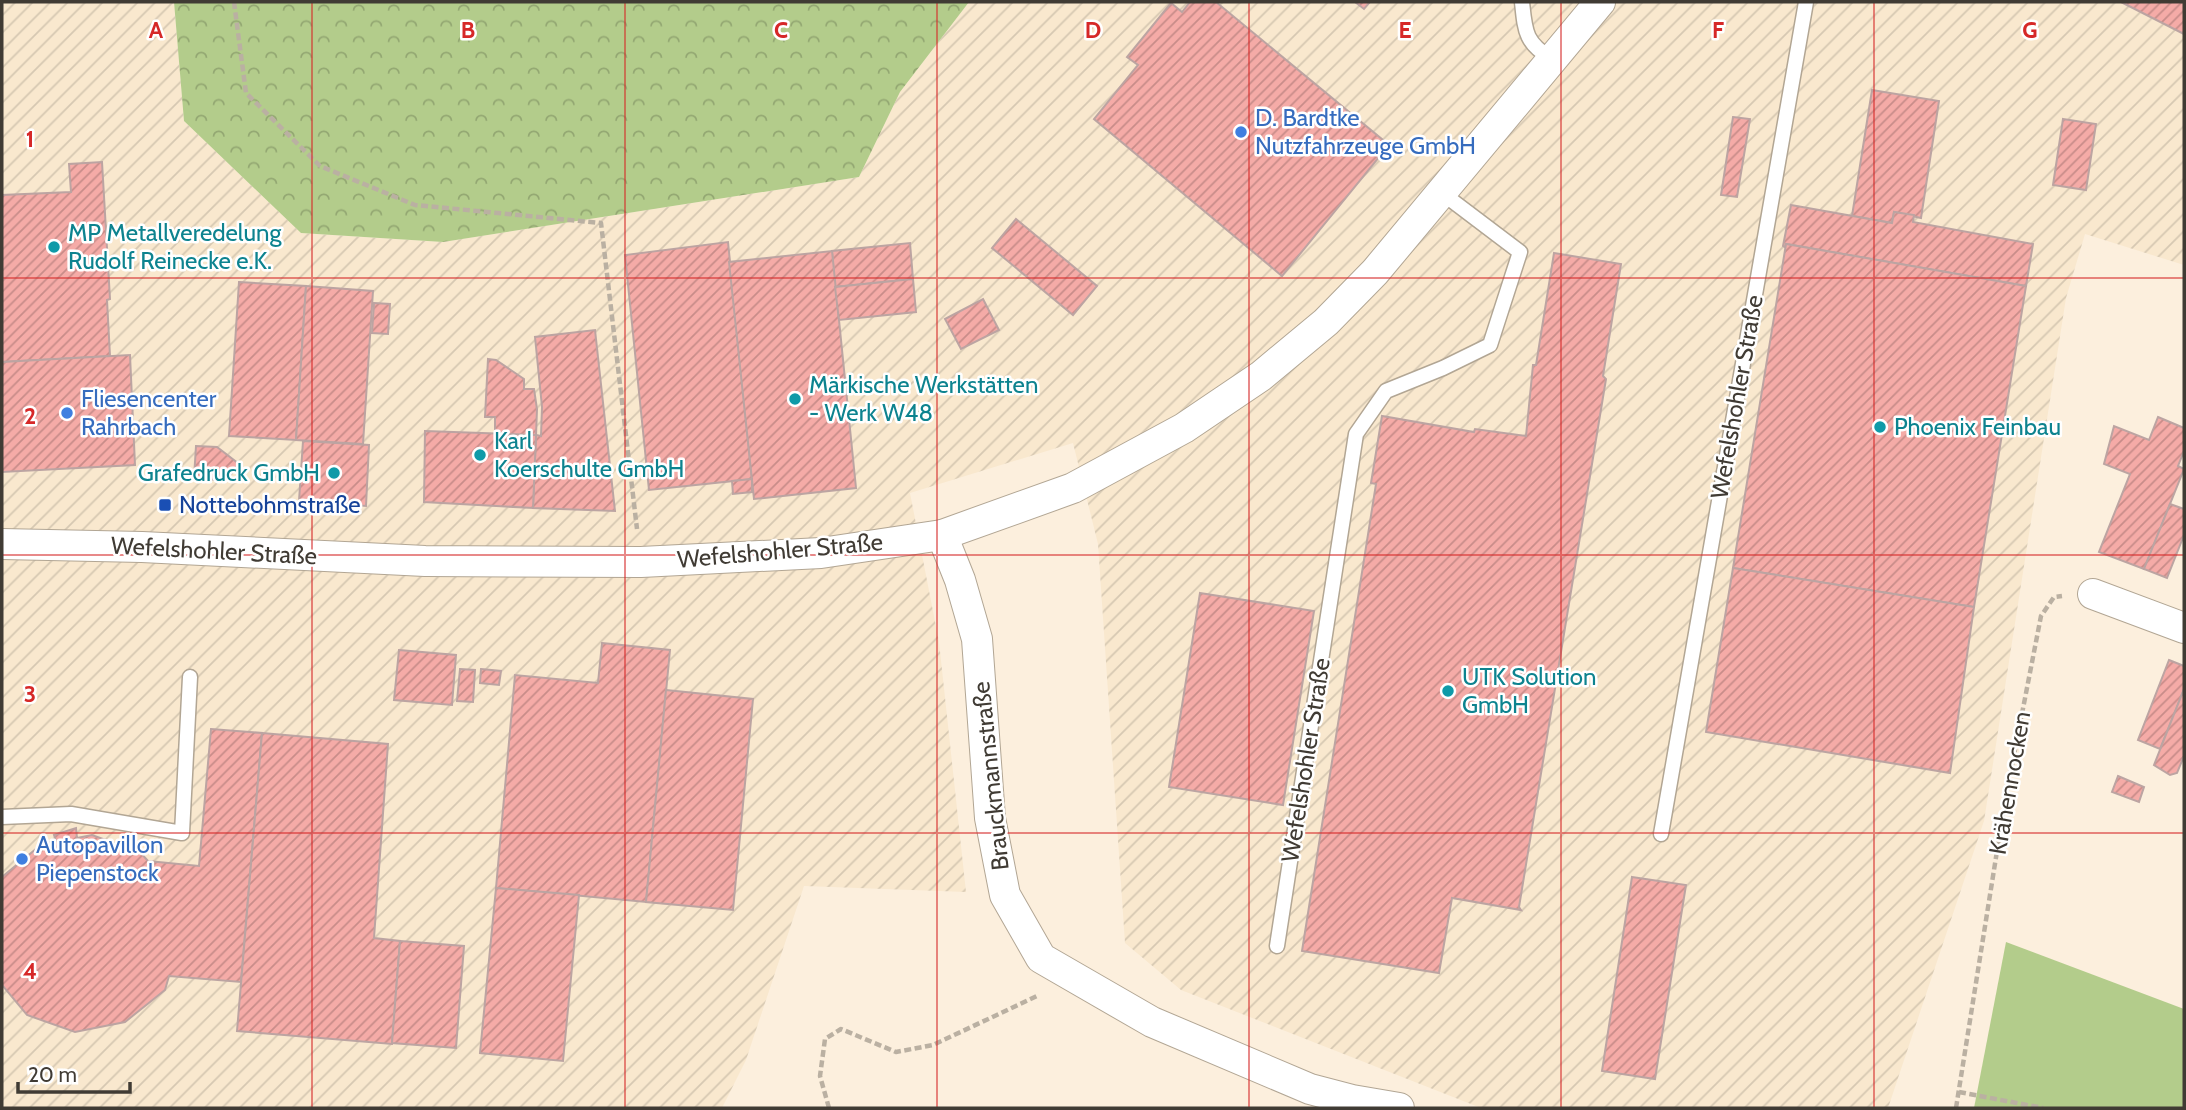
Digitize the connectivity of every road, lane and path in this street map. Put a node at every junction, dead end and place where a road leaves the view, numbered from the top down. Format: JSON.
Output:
{"nodes":[{"id":1,"x":234,"y":2,"type":"edge"},
{"id":2,"x":1522,"y":2,"type":"edge"},
{"id":3,"x":1600,"y":2,"type":"edge"},
{"id":4,"x":1806,"y":2,"type":"edge"},
{"id":5,"x":1552,"y":59,"type":"junction"},
{"id":6,"x":1442,"y":192,"type":"junction"},
{"id":7,"x":942,"y":535,"type":"junction"},
{"id":8,"x":2,"y":544,"type":"edge"},
{"id":9,"x":641,"y":562,"type":"junction"},
{"id":10,"x":2093,"y":594,"type":"joint"},
{"id":11,"x":2184,"y":628,"type":"edge"},
{"id":12,"x":190,"y":677,"type":"dead end"},
{"id":13,"x":2,"y":817,"type":"edge"},
{"id":14,"x":1661,"y":834,"type":"dead end"},
{"id":15,"x":1277,"y":946,"type":"dead end"},
{"id":16,"x":1070,"y":975,"type":"junction"},
{"id":17,"x":1959,"y":1092,"type":"junction"},
{"id":18,"x":829,"y":1108,"type":"edge"},
{"id":19,"x":1399,"y":1108,"type":"edge"},
{"id":20,"x":1956,"y":1108,"type":"edge"},
{"id":21,"x":2043,"y":1108,"type":"edge"}],
"edges":[{"from":1,"to":9,"type":"path"},
{"from":2,"to":5,"type":"lane"},
{"from":3,"to":5,"type":"street","name":"Wefelshohler Straße"},
{"from":4,"to":14,"type":"lane","name":"Wefelshohler Straße"},
{"from":5,"to":6,"type":"street","name":"Wefelshohler Straße"},
{"from":6,"to":7,"type":"street","name":"Wefelshohler Straße"},
{"from":6,"to":15,"type":"lane","name":"Wefelshohler Straße"},
{"from":7,"to":9,"type":"street","name":"Wefelshohler Straße"},
{"from":7,"to":16,"type":"street","name":"Brauckmannstraße"},
{"from":8,"to":9,"type":"street","name":"Wefelshohler Straße"},
{"from":10,"to":11,"type":"street"},
{"from":10,"to":17,"type":"path","name":"Krähennocken"},
{"from":12,"to":13,"type":"lane"},
{"from":16,"to":18,"type":"path"},
{"from":16,"to":19,"type":"street","name":"Brauckmannstraße"},
{"from":17,"to":20,"type":"path","name":"Krähennocken"},
{"from":17,"to":21,"type":"path"}]}
